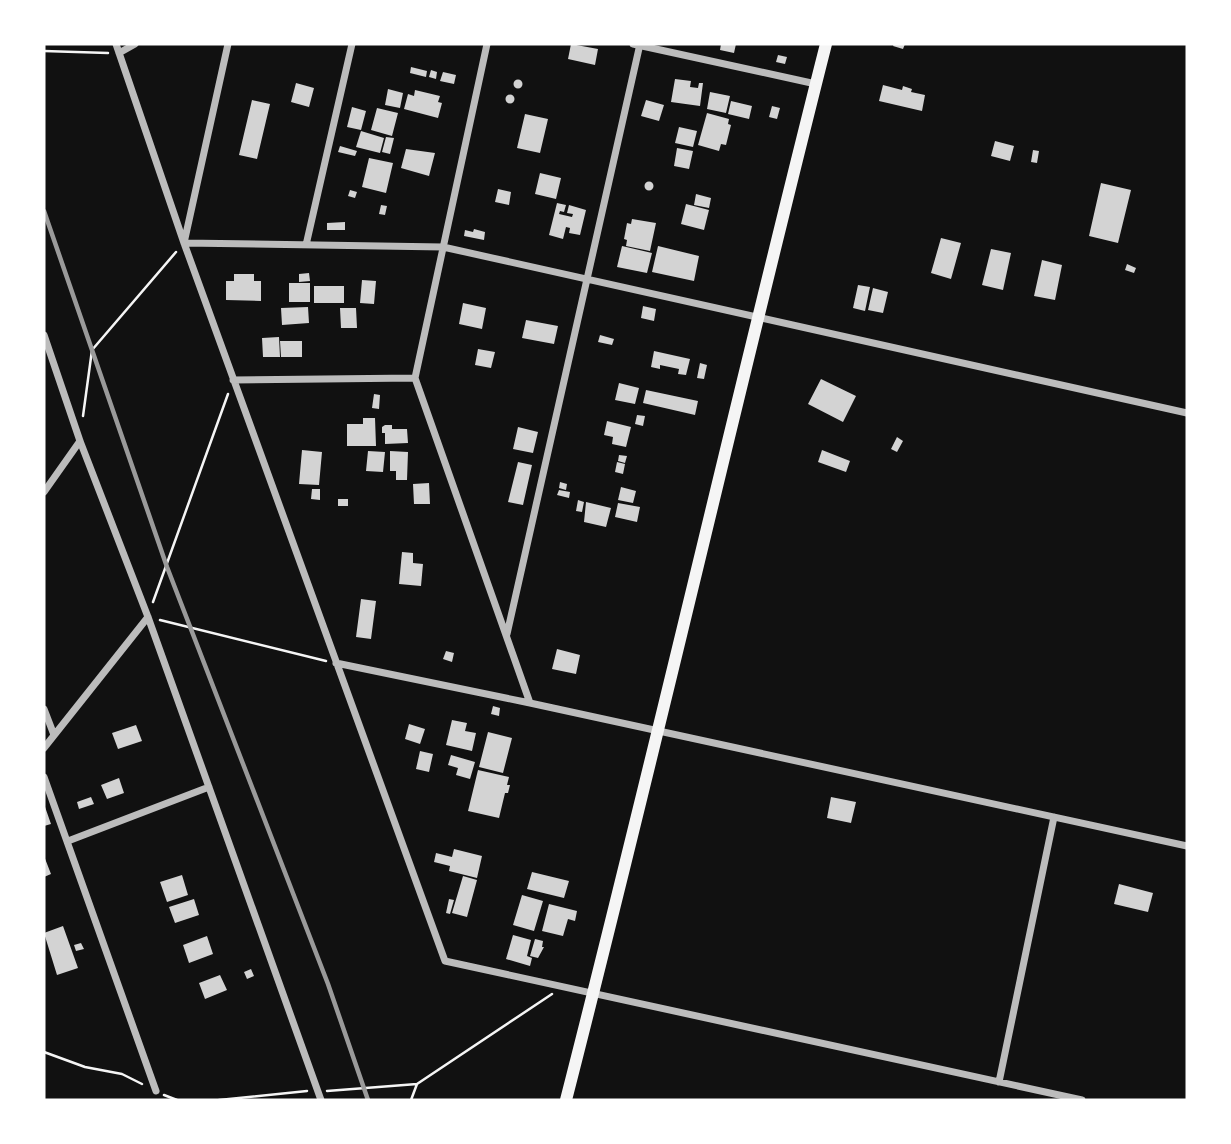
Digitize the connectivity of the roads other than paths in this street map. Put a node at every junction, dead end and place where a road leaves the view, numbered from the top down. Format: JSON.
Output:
{"nodes":[{"id":1,"x":116,"y":44,"type":"edge"},
{"id":2,"x":135,"y":44,"type":"edge"},
{"id":3,"x":228,"y":44,"type":"edge"},
{"id":4,"x":352,"y":44,"type":"edge"},
{"id":5,"x":487,"y":44,"type":"edge"},
{"id":6,"x":637,"y":44,"type":"edge"},
{"id":7,"x":825,"y":44,"type":"edge"},
{"id":8,"x":119,"y":53,"type":"junction"},
{"id":9,"x":816,"y":84,"type":"junction"},
{"id":10,"x":184,"y":243,"type":"junction"},
{"id":11,"x":306,"y":245,"type":"junction"},
{"id":12,"x":443,"y":247,"type":"junction"},
{"id":13,"x":587,"y":279,"type":"junction"},
{"id":14,"x":757,"y":316,"type":"junction"},
{"id":15,"x":44,"y":335,"type":"edge"},
{"id":16,"x":415,"y":378,"type":"junction"},
{"id":17,"x":233,"y":380,"type":"junction"},
{"id":18,"x":1187,"y":413,"type":"edge"},
{"id":19,"x":80,"y":440,"type":"junction"},
{"id":20,"x":44,"y":492,"type":"edge"},
{"id":21,"x":148,"y":617,"type":"junction"},
{"id":22,"x":506,"y":635,"type":"junction"},
{"id":23,"x":337,"y":663,"type":"junction"},
{"id":24,"x":530,"y":703,"type":"junction"},
{"id":25,"x":44,"y":709,"type":"edge"},
{"id":26,"x":659,"y":730,"type":"junction"},
{"id":27,"x":54,"y":735,"type":"junction"},
{"id":28,"x":44,"y":748,"type":"edge"},
{"id":29,"x":44,"y":777,"type":"edge"},
{"id":30,"x":209,"y":786,"type":"junction"},
{"id":31,"x":1054,"y":817,"type":"junction"},
{"id":32,"x":68,"y":841,"type":"junction"},
{"id":33,"x":1187,"y":846,"type":"edge"},
{"id":34,"x":593,"y":993,"type":"junction"},
{"id":35,"x":999,"y":1082,"type":"junction"},
{"id":36,"x":156,"y":1091,"type":"road end"},
{"id":37,"x":321,"y":1100,"type":"edge"},
{"id":38,"x":566,"y":1100,"type":"edge"},
{"id":39,"x":1082,"y":1100,"type":"edge"}],
"edges":[{"from":1,"to":8,"type":"street"},
{"from":2,"to":8,"type":"street"},
{"from":3,"to":10,"type":"street"},
{"from":4,"to":11,"type":"street"},
{"from":5,"to":12,"type":"street"},
{"from":6,"to":9,"type":"street"},
{"from":6,"to":13,"type":"street"},
{"from":7,"to":9,"type":"main road"},
{"from":8,"to":10,"type":"street"},
{"from":9,"to":14,"type":"main road"},
{"from":10,"to":11,"type":"street"},
{"from":10,"to":17,"type":"street"},
{"from":11,"to":12,"type":"street"},
{"from":12,"to":13,"type":"street"},
{"from":12,"to":16,"type":"street"},
{"from":13,"to":14,"type":"street"},
{"from":13,"to":22,"type":"street"},
{"from":14,"to":18,"type":"street"},
{"from":14,"to":26,"type":"main road"},
{"from":15,"to":19,"type":"street"},
{"from":16,"to":17,"type":"street"},
{"from":16,"to":22,"type":"street"},
{"from":17,"to":23,"type":"street"},
{"from":19,"to":20,"type":"street"},
{"from":19,"to":21,"type":"street"},
{"from":21,"to":27,"type":"street"},
{"from":21,"to":30,"type":"street"},
{"from":22,"to":24,"type":"street"},
{"from":23,"to":24,"type":"street"},
{"from":23,"to":34,"type":"street"},
{"from":24,"to":26,"type":"street"},
{"from":25,"to":27,"type":"street"},
{"from":26,"to":31,"type":"street"},
{"from":26,"to":34,"type":"main road"},
{"from":27,"to":28,"type":"street"},
{"from":29,"to":32,"type":"street"},
{"from":30,"to":32,"type":"street"},
{"from":30,"to":37,"type":"street"},
{"from":31,"to":33,"type":"street"},
{"from":31,"to":35,"type":"street"},
{"from":32,"to":36,"type":"street"},
{"from":34,"to":35,"type":"street"},
{"from":34,"to":38,"type":"main road"},
{"from":35,"to":39,"type":"street"}]}
